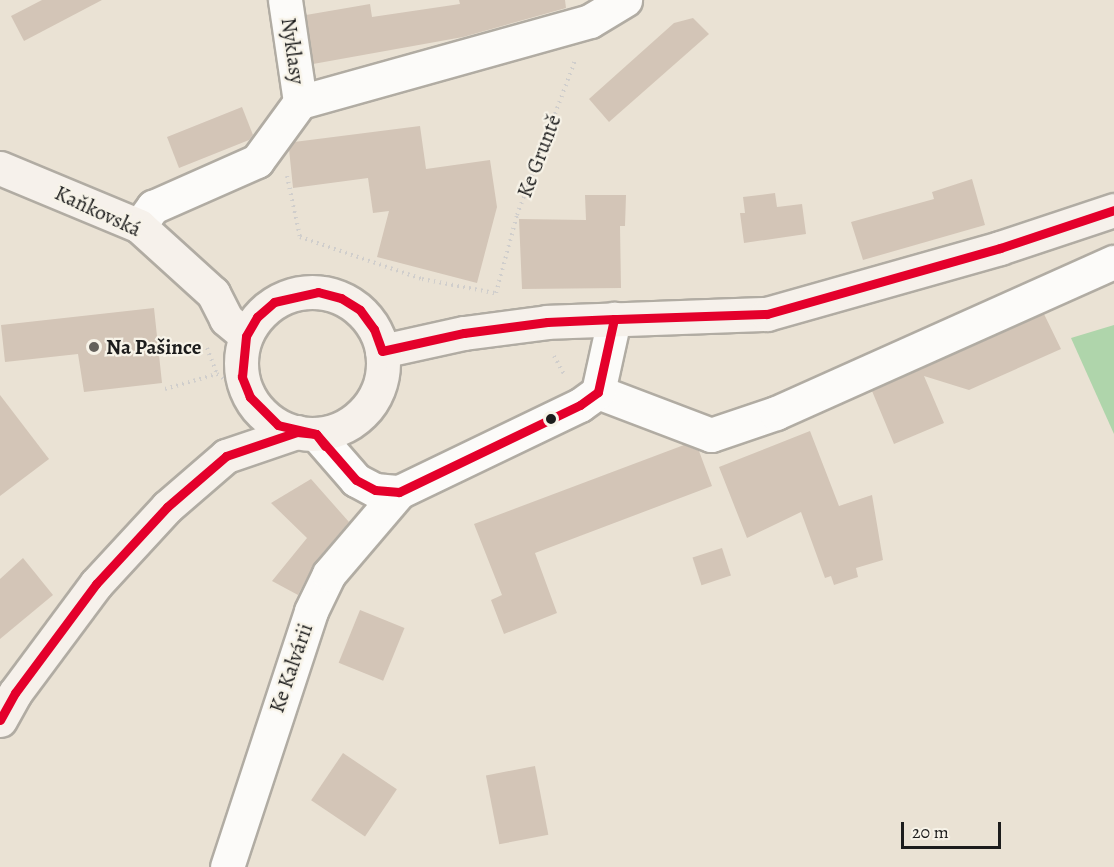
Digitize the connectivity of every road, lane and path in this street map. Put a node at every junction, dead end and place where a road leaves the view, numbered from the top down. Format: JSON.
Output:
{"nodes":[{"id":1,"x":285,"y":0,"type":"edge"},
{"id":2,"x":625,"y":0,"type":"edge"},
{"id":3,"x":590,"y":21,"type":"junction"},
{"id":4,"x":300,"y":102,"type":"junction"},
{"id":5,"x":276,"y":138,"type":"junction"},
{"id":6,"x":0,"y":168,"type":"edge"},
{"id":7,"x":1114,"y":210,"type":"edge"},
{"id":8,"x":139,"y":226,"type":"junction"},
{"id":9,"x":1114,"y":262,"type":"edge"},
{"id":10,"x":213,"y":293,"type":"junction"},
{"id":11,"x":274,"y":302,"type":"junction"},
{"id":12,"x":614,"y":320,"type":"junction"},
{"id":13,"x":547,"y":322,"type":"junction"},
{"id":14,"x":246,"y":336,"type":"junction"},
{"id":15,"x":382,"y":351,"type":"junction"},
{"id":16,"x":216,"y":374,"type":"dead end"},
{"id":17,"x":165,"y":389,"type":"dead end"},
{"id":18,"x":250,"y":397,"type":"junction"},
{"id":19,"x":589,"y":399,"type":"junction"},
{"id":20,"x":306,"y":433,"type":"junction"},
{"id":21,"x":226,"y":456,"type":"junction"},
{"id":22,"x":399,"y":492,"type":"junction"},
{"id":23,"x":5,"y":702,"type":"edge"},
{"id":24,"x":227,"y":867,"type":"edge"}],
"edges":[{"from":1,"to":4,"type":"street","name":"Nyklasy"},
{"from":2,"to":3,"type":"street"},
{"from":3,"to":4,"type":"street"},
{"from":3,"to":5,"type":"path","name":"Ke Gruntě"},
{"from":4,"to":5,"type":"street"},
{"from":5,"to":8,"type":"street"},
{"from":6,"to":8,"type":"street","name":"Kaňkovská"},
{"from":7,"to":12,"type":"street"},
{"from":8,"to":10,"type":"street","name":"Kaňkovská"},
{"from":9,"to":19,"type":"street"},
{"from":10,"to":11,"type":"street"},
{"from":10,"to":14,"type":"street"},
{"from":11,"to":14,"type":"street"},
{"from":11,"to":15,"type":"street"},
{"from":12,"to":13,"type":"street"},
{"from":12,"to":19,"type":"street"},
{"from":13,"to":15,"type":"street"},
{"from":13,"to":19,"type":"path"},
{"from":14,"to":18,"type":"street"},
{"from":15,"to":20,"type":"street"},
{"from":16,"to":17,"type":"path"},
{"from":18,"to":20,"type":"street"},
{"from":18,"to":21,"type":"street"},
{"from":19,"to":22,"type":"street"},
{"from":20,"to":21,"type":"street"},
{"from":20,"to":22,"type":"street"},
{"from":21,"to":23,"type":"street"},
{"from":22,"to":24,"type":"street","name":"Ke Kalvárii"}]}
